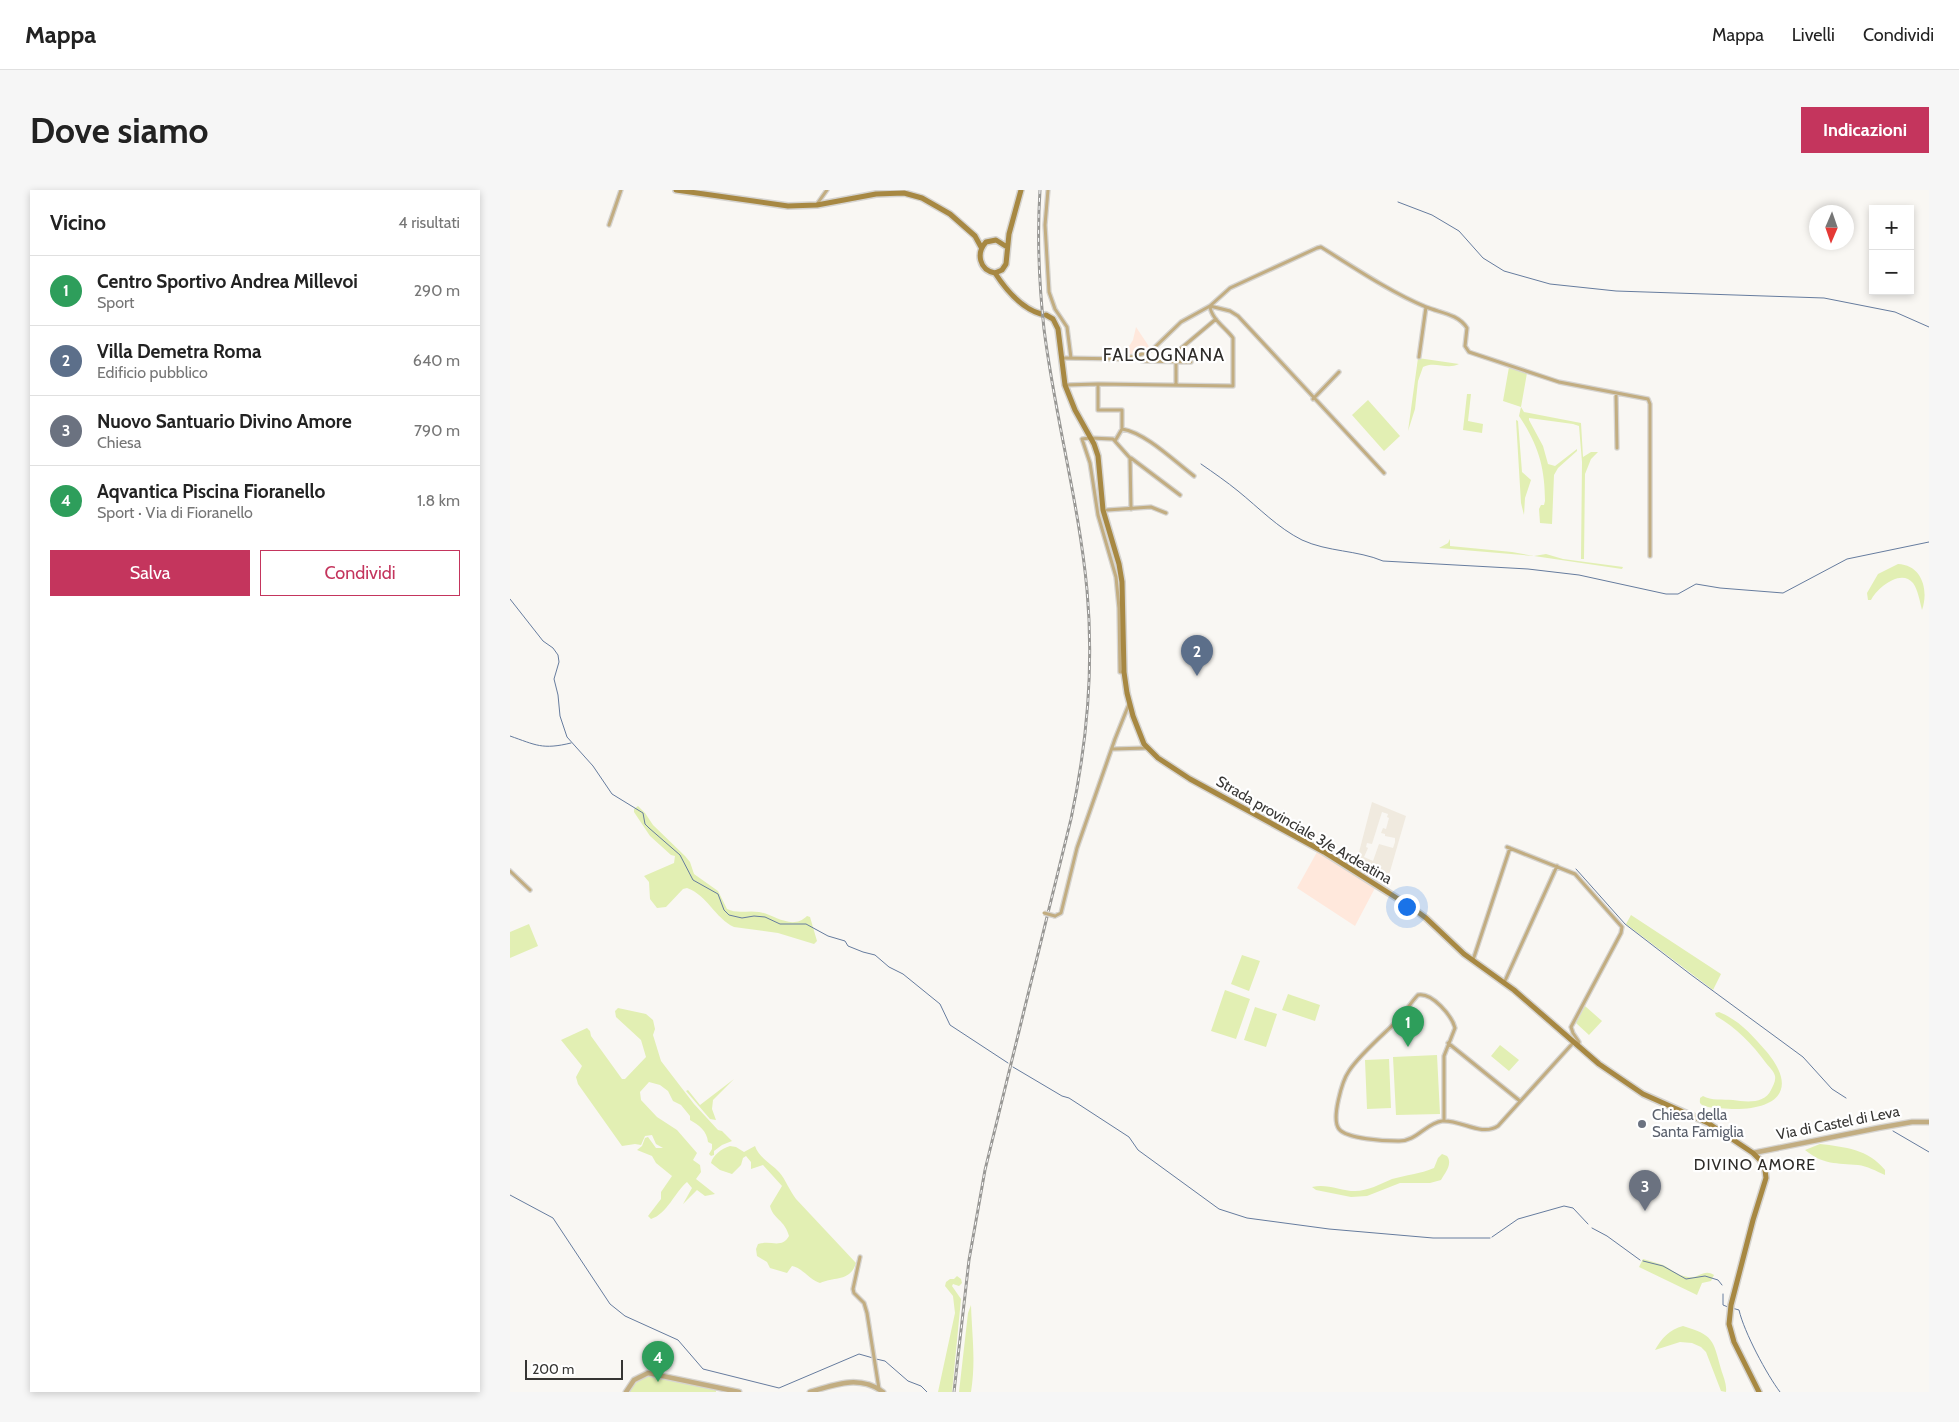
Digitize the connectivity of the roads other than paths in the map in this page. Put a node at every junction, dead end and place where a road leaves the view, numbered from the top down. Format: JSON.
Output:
{"nodes":[{"id":1,"x":621,"y":190,"type":"edge"},
{"id":2,"x":676,"y":190,"type":"edge"},
{"id":3,"x":827,"y":190,"type":"edge"},
{"id":4,"x":1022,"y":190,"type":"edge"},
{"id":5,"x":1048,"y":190,"type":"edge"},
{"id":6,"x":817,"y":205,"type":"junction"},
{"id":7,"x":609,"y":225,"type":"dead end"},
{"id":8,"x":1009,"y":234,"type":"junction"},
{"id":9,"x":975,"y":236,"type":"junction"},
{"id":10,"x":988,"y":240,"type":"junction"},
{"id":11,"x":1000,"y":241,"type":"junction"},
{"id":12,"x":981,"y":247,"type":"junction"},
{"id":13,"x":1007,"y":247,"type":"junction"},
{"id":14,"x":1001,"y":271,"type":"junction"},
{"id":15,"x":994,"y":273,"type":"junction"},
{"id":16,"x":1001,"y":282,"type":"junction"},
{"id":17,"x":1210,"y":306,"type":"junction"},
{"id":18,"x":1426,"y":307,"type":"junction"},
{"id":19,"x":1216,"y":319,"type":"junction"},
{"id":20,"x":1419,"y":357,"type":"dead end"},
{"id":21,"x":1061,"y":358,"type":"junction"},
{"id":22,"x":1070,"y":358,"type":"junction"},
{"id":23,"x":1142,"y":361,"type":"dead end"},
{"id":24,"x":1176,"y":362,"type":"junction"},
{"id":25,"x":1191,"y":362,"type":"dead end"},
{"id":26,"x":1340,"y":372,"type":"dead end"},
{"id":27,"x":1098,"y":384,"type":"junction"},
{"id":28,"x":1176,"y":384,"type":"junction"},
{"id":29,"x":1065,"y":385,"type":"junction"},
{"id":30,"x":1616,"y":393,"type":"junction"},
{"id":31,"x":1313,"y":399,"type":"junction"},
{"id":32,"x":1122,"y":429,"type":"junction"},
{"id":33,"x":1090,"y":438,"type":"junction"},
{"id":34,"x":1115,"y":441,"type":"junction"},
{"id":35,"x":1617,"y":448,"type":"dead end"},
{"id":36,"x":1130,"y":458,"type":"junction"},
{"id":37,"x":1384,"y":473,"type":"dead end"},
{"id":38,"x":1194,"y":476,"type":"dead end"},
{"id":39,"x":1180,"y":495,"type":"dead end"},
{"id":40,"x":1131,"y":508,"type":"junction"},
{"id":41,"x":1107,"y":510,"type":"dead end"},
{"id":42,"x":1166,"y":513,"type":"dead end"},
{"id":43,"x":1650,"y":556,"type":"dead end"},
{"id":44,"x":1124,"y":672,"type":"junction"},
{"id":45,"x":1130,"y":703,"type":"junction"},
{"id":46,"x":1147,"y":748,"type":"junction"},
{"id":47,"x":1112,"y":749,"type":"junction"},
{"id":48,"x":1557,"y":866,"type":"junction"},
{"id":49,"x":510,"y":871,"type":"edge"},
{"id":50,"x":530,"y":890,"type":"dead end"},
{"id":51,"x":1044,"y":913,"type":"dead end"},
{"id":52,"x":1473,"y":961,"type":"junction"},
{"id":53,"x":1504,"y":983,"type":"junction"},
{"id":54,"x":1448,"y":1043,"type":"junction"},
{"id":55,"x":1575,"y":1045,"type":"junction"},
{"id":56,"x":1520,"y":1101,"type":"junction"},
{"id":57,"x":1444,"y":1121,"type":"junction"},
{"id":58,"x":1929,"y":1122,"type":"edge"},
{"id":59,"x":1753,"y":1153,"type":"junction"},
{"id":60,"x":860,"y":1256,"type":"dead end"},
{"id":61,"x":718,"y":1390,"type":"edge"},
{"id":62,"x":881,"y":1390,"type":"edge"},
{"id":63,"x":626,"y":1392,"type":"edge"},
{"id":64,"x":739,"y":1392,"type":"edge"},
{"id":65,"x":810,"y":1392,"type":"edge"},
{"id":66,"x":1759,"y":1392,"type":"edge"}],
"edges":[{"from":1,"to":7,"type":"street"},
{"from":2,"to":6,"type":"main road"},
{"from":3,"to":6,"type":"street"},
{"from":4,"to":8,"type":"main road"},
{"from":5,"to":22,"type":"street"},
{"from":6,"to":9,"type":"main road"},
{"from":8,"to":11,"type":"main road"},
{"from":8,"to":13,"type":"main road"},
{"from":9,"to":10,"type":"main road"},
{"from":9,"to":12,"type":"main road"},
{"from":10,"to":11,"type":"main road"},
{"from":10,"to":12,"type":"main road"},
{"from":11,"to":13,"type":"main road"},
{"from":12,"to":15,"type":"main road","name":"Strada provinciale 3/e Ardeatina"},
{"from":13,"to":14,"type":"main road"},
{"from":14,"to":15,"type":"main road"},
{"from":14,"to":16,"type":"main road"},
{"from":15,"to":16,"type":"main road","name":"Strada provinciale 3/e Ardeatina"},
{"from":16,"to":21,"type":"main road","name":"Strada provinciale 3/e Ardeatina"},
{"from":17,"to":18,"type":"street"},
{"from":17,"to":19,"type":"street"},
{"from":17,"to":22,"type":"street"},
{"from":17,"to":31,"type":"street"},
{"from":18,"to":20,"type":"street"},
{"from":18,"to":30,"type":"street"},
{"from":19,"to":24,"type":"street"},
{"from":19,"to":28,"type":"street"},
{"from":21,"to":22,"type":"street"},
{"from":21,"to":29,"type":"main road","name":"Strada provinciale 3/e Ardeatina"},
{"from":23,"to":24,"type":"street"},
{"from":24,"to":25,"type":"street"},
{"from":24,"to":28,"type":"street"},
{"from":26,"to":31,"type":"street"},
{"from":27,"to":28,"type":"street"},
{"from":27,"to":29,"type":"street"},
{"from":27,"to":32,"type":"street"},
{"from":29,"to":33,"type":"main road","name":"Strada provinciale 3/e Ardeatina"},
{"from":30,"to":35,"type":"street"},
{"from":30,"to":43,"type":"street"},
{"from":31,"to":37,"type":"street"},
{"from":32,"to":34,"type":"street"},
{"from":32,"to":38,"type":"street"},
{"from":33,"to":34,"type":"street"},
{"from":33,"to":44,"type":"main road","name":"Strada provinciale 3/e Ardeatina"},
{"from":33,"to":44,"type":"street"},
{"from":34,"to":36,"type":"street"},
{"from":36,"to":39,"type":"street"},
{"from":36,"to":40,"type":"street"},
{"from":40,"to":41,"type":"street"},
{"from":40,"to":42,"type":"street"},
{"from":44,"to":45,"type":"main road","name":"Strada provinciale 3/e Ardeatina"},
{"from":45,"to":46,"type":"main road","name":"Strada provinciale 3/e Ardeatina"},
{"from":45,"to":47,"type":"street"},
{"from":46,"to":47,"type":"street"},
{"from":46,"to":52,"type":"main road","name":"Strada provinciale 3/e Ardeatina"},
{"from":47,"to":51,"type":"street","bridge":true},
{"from":48,"to":52,"type":"street"},
{"from":48,"to":53,"type":"street"},
{"from":48,"to":55,"type":"street"},
{"from":49,"to":50,"type":"street"},
{"from":52,"to":53,"type":"main road","name":"Strada provinciale 3/e Ardeatina"},
{"from":53,"to":55,"type":"main road","name":"Strada provinciale 3/e Ardeatina"},
{"from":54,"to":56,"type":"street"},
{"from":54,"to":57,"type":"street"},
{"from":54,"to":57,"type":"street"},
{"from":55,"to":56,"type":"street"},
{"from":55,"to":59,"type":"main road","name":"Strada provinciale 3/e Ardeatina"},
{"from":56,"to":57,"type":"street"},
{"from":58,"to":59,"type":"street","name":"Via di Castel di Leva"},
{"from":59,"to":66,"type":"main road","name":"Strada provinciale 3/e Ardeatina"},
{"from":60,"to":62,"type":"street"},
{"from":61,"to":63,"type":"street"},
{"from":61,"to":64,"type":"street"},
{"from":62,"to":65,"type":"street"}]}
